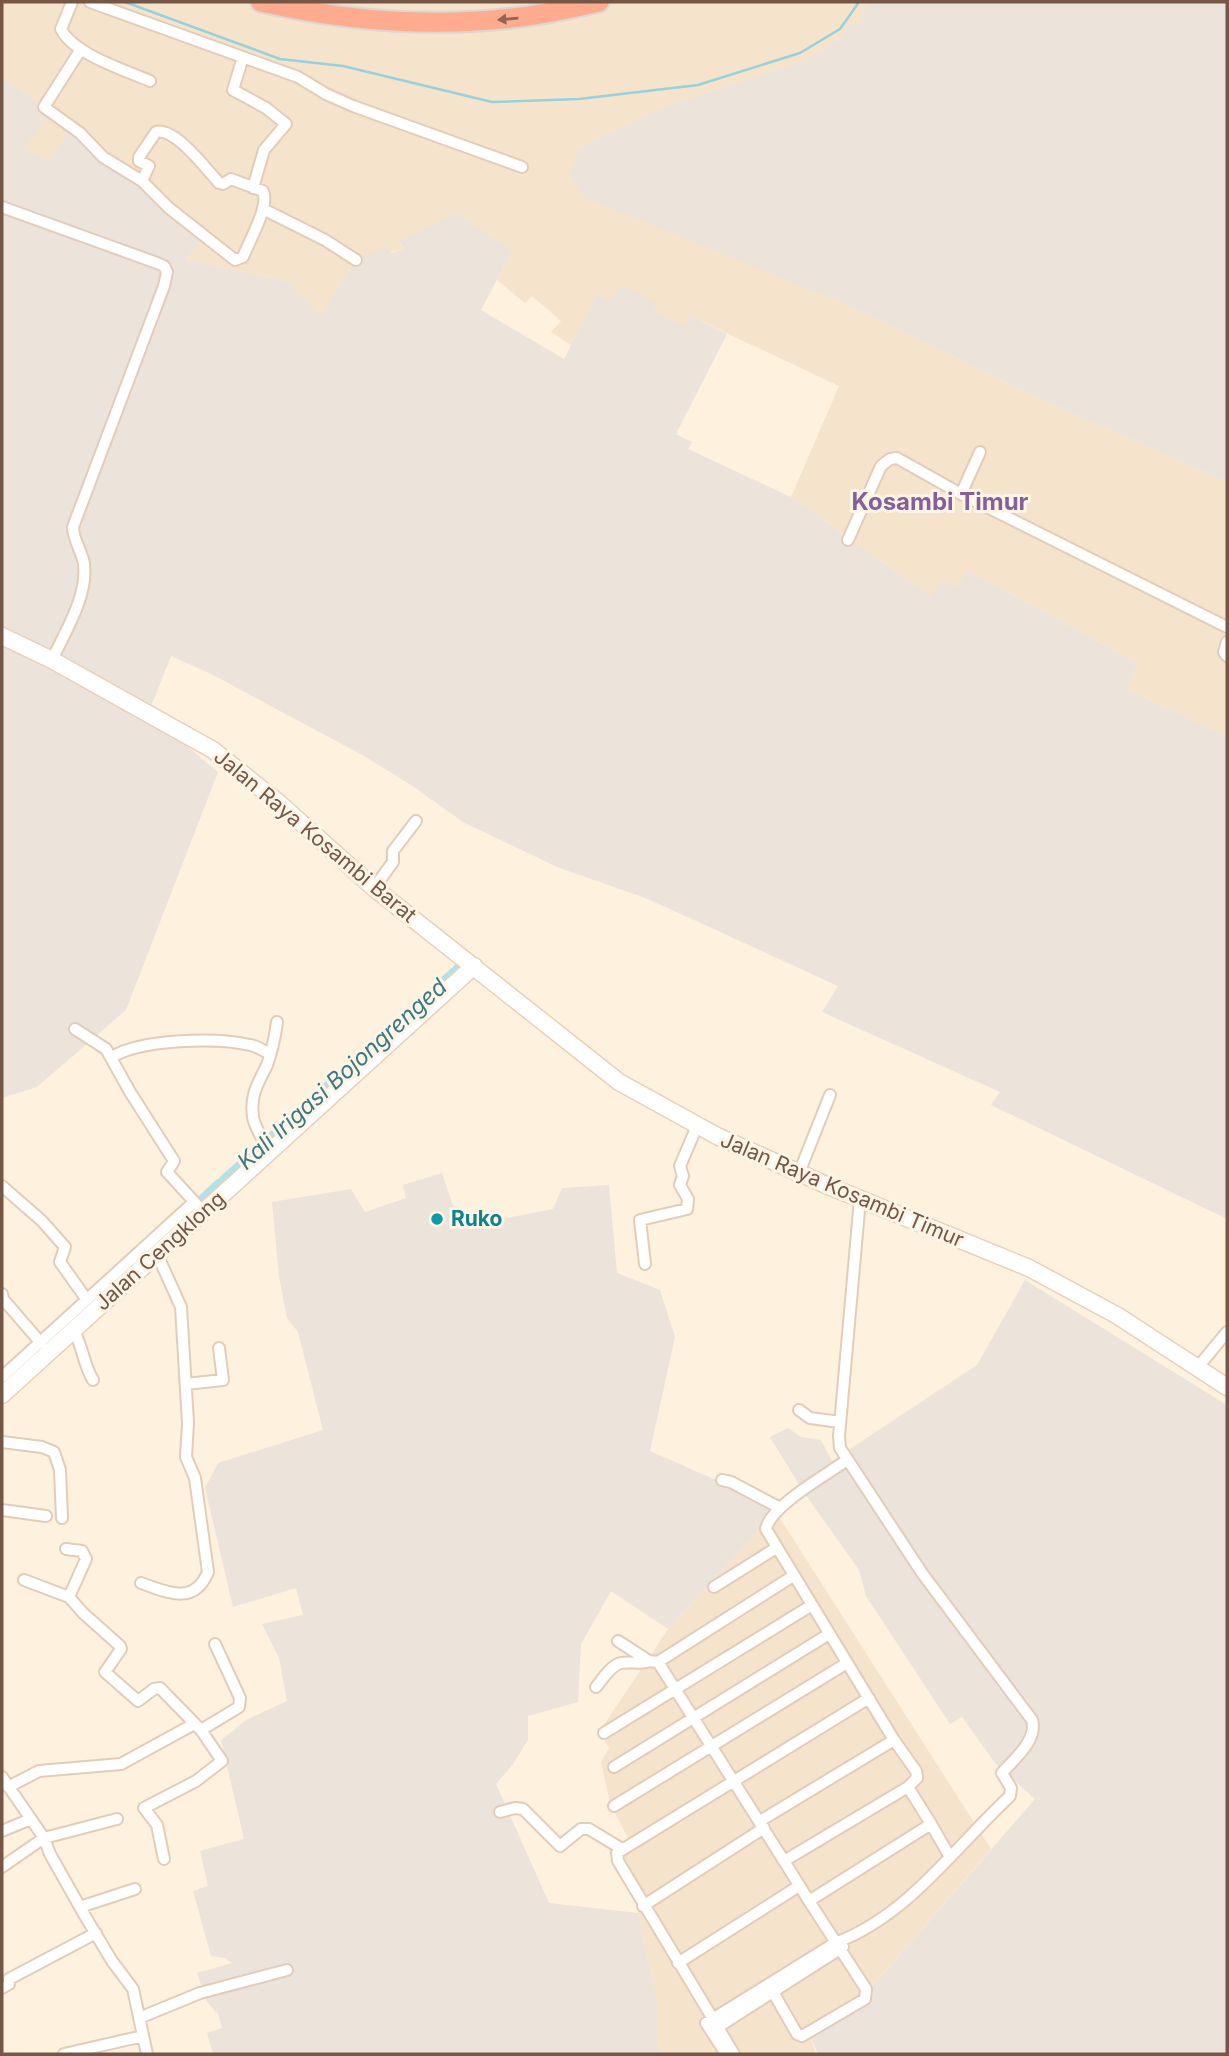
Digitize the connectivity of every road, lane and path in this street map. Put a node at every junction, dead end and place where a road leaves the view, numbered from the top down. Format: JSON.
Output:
{"nodes":[{"id":1,"x":72,"y":2,"type":"edge"},
{"id":2,"x":90,"y":2,"type":"edge"},
{"id":3,"x":261,"y":2,"type":"edge"},
{"id":4,"x":599,"y":2,"type":"edge"},
{"id":5,"x":82,"y":49,"type":"junction"},
{"id":6,"x":243,"y":57,"type":"junction"},
{"id":7,"x":150,"y":80,"type":"dead end"},
{"id":8,"x":522,"y":167,"type":"dead end"},
{"id":9,"x":142,"y":180,"type":"junction"},
{"id":10,"x":253,"y":188,"type":"junction"},
{"id":11,"x":2,"y":207,"type":"edge"},
{"id":12,"x":263,"y":209,"type":"junction"},
{"id":13,"x":356,"y":260,"type":"dead end"},
{"id":14,"x":979,"y":452,"type":"dead end"},
{"id":15,"x":961,"y":494,"type":"junction"},
{"id":16,"x":848,"y":540,"type":"dead end"},
{"id":17,"x":1227,"y":627,"type":"edge"},
{"id":18,"x":2,"y":636,"type":"edge"},
{"id":19,"x":1227,"y":642,"type":"edge"},
{"id":20,"x":1227,"y":656,"type":"edge"},
{"id":21,"x":52,"y":660,"type":"junction"},
{"id":22,"x":416,"y":821,"type":"dead end"},
{"id":23,"x":373,"y":887,"type":"junction"},
{"id":24,"x":474,"y":966,"type":"junction"},
{"id":25,"x":277,"y":1022,"type":"dead end"},
{"id":26,"x":75,"y":1029,"type":"dead end"},
{"id":27,"x":270,"y":1054,"type":"junction"},
{"id":28,"x":112,"y":1057,"type":"junction"},
{"id":29,"x":830,"y":1095,"type":"dead end"},
{"id":30,"x":697,"y":1126,"type":"junction"},
{"id":31,"x":267,"y":1146,"type":"junction"},
{"id":32,"x":799,"y":1173,"type":"junction"},
{"id":33,"x":2,"y":1186,"type":"edge"},
{"id":34,"x":860,"y":1199,"type":"junction"},
{"id":35,"x":199,"y":1207,"type":"junction"},
{"id":36,"x":157,"y":1254,"type":"junction"},
{"id":37,"x":645,"y":1264,"type":"dead end"},
{"id":38,"x":2,"y":1294,"type":"edge"},
{"id":39,"x":87,"y":1300,"type":"junction"},
{"id":40,"x":1227,"y":1332,"type":"edge"},
{"id":41,"x":64,"y":1333,"type":"junction"},
{"id":42,"x":41,"y":1343,"type":"junction"},
{"id":43,"x":219,"y":1348,"type":"dead end"},
{"id":44,"x":1198,"y":1367,"type":"junction"},
{"id":45,"x":7,"y":1378,"type":"edge"},
{"id":46,"x":93,"y":1380,"type":"dead end"},
{"id":47,"x":186,"y":1384,"type":"junction"},
{"id":48,"x":1227,"y":1387,"type":"edge"},
{"id":49,"x":2,"y":1395,"type":"edge"},
{"id":50,"x":799,"y":1410,"type":"dead end"},
{"id":51,"x":840,"y":1422,"type":"junction"},
{"id":52,"x":2,"y":1442,"type":"edge"},
{"id":53,"x":848,"y":1460,"type":"junction"},
{"id":54,"x":722,"y":1480,"type":"dead end"},
{"id":55,"x":780,"y":1508,"type":"junction"},
{"id":56,"x":2,"y":1510,"type":"edge"},
{"id":57,"x":46,"y":1516,"type":"dead end"},
{"id":58,"x":62,"y":1518,"type":"dead end"},
{"id":59,"x":776,"y":1548,"type":"junction"},
{"id":60,"x":66,"y":1549,"type":"dead end"},
{"id":61,"x":793,"y":1576,"type":"junction"},
{"id":62,"x":24,"y":1580,"type":"dead end"},
{"id":63,"x":141,"y":1583,"type":"dead end"},
{"id":64,"x":714,"y":1587,"type":"dead end"},
{"id":65,"x":69,"y":1597,"type":"junction"},
{"id":66,"x":812,"y":1605,"type":"junction"},
{"id":67,"x":829,"y":1634,"type":"junction"},
{"id":68,"x":618,"y":1641,"type":"dead end"},
{"id":69,"x":215,"y":1644,"type":"dead end"},
{"id":70,"x":653,"y":1661,"type":"junction"},
{"id":71,"x":848,"y":1663,"type":"junction"},
{"id":72,"x":596,"y":1687,"type":"dead end"},
{"id":73,"x":675,"y":1688,"type":"junction"},
{"id":74,"x":869,"y":1698,"type":"junction"},
{"id":75,"x":694,"y":1717,"type":"junction"},
{"id":76,"x":197,"y":1727,"type":"junction"},
{"id":77,"x":604,"y":1733,"type":"dead end"},
{"id":78,"x":894,"y":1740,"type":"junction"},
{"id":79,"x":712,"y":1746,"type":"junction"},
{"id":80,"x":614,"y":1767,"type":"dead end"},
{"id":81,"x":735,"y":1781,"type":"junction"},
{"id":82,"x":5,"y":1782,"type":"edge"},
{"id":83,"x":908,"y":1787,"type":"junction"},
{"id":84,"x":614,"y":1806,"type":"dead end"},
{"id":85,"x":499,"y":1812,"type":"dead end"},
{"id":86,"x":31,"y":1819,"type":"junction"},
{"id":87,"x":117,"y":1819,"type":"dead end"},
{"id":88,"x":931,"y":1824,"type":"junction"},
{"id":89,"x":762,"y":1825,"type":"junction"},
{"id":90,"x":2,"y":1831,"type":"edge"},
{"id":91,"x":44,"y":1838,"type":"junction"},
{"id":92,"x":620,"y":1851,"type":"junction"},
{"id":93,"x":950,"y":1857,"type":"junction"},
{"id":94,"x":164,"y":1859,"type":"dead end"},
{"id":95,"x":784,"y":1861,"type":"junction"},
{"id":96,"x":2,"y":1867,"type":"edge"},
{"id":97,"x":799,"y":1886,"type":"junction"},
{"id":98,"x":135,"y":1889,"type":"dead end"},
{"id":99,"x":809,"y":1901,"type":"junction"},
{"id":100,"x":643,"y":1906,"type":"junction"},
{"id":101,"x":80,"y":1907,"type":"junction"},
{"id":102,"x":96,"y":1933,"type":"junction"},
{"id":103,"x":837,"y":1947,"type":"junction"},
{"id":104,"x":678,"y":1963,"type":"junction"},
{"id":105,"x":287,"y":1970,"type":"dead end"},
{"id":106,"x":2,"y":1988,"type":"edge"},
{"id":107,"x":773,"y":1992,"type":"junction"},
{"id":108,"x":139,"y":2018,"type":"junction"},
{"id":109,"x":712,"y":2025,"type":"junction"},
{"id":110,"x":143,"y":2036,"type":"junction"},
{"id":111,"x":64,"y":2054,"type":"edge"},
{"id":112,"x":147,"y":2054,"type":"edge"},
{"id":113,"x":726,"y":2054,"type":"edge"},
{"id":114,"x":734,"y":2054,"type":"edge"}],
"edges":[{"from":1,"to":5,"type":"street"},
{"from":2,"to":6,"type":"street"},
{"from":4,"to":3,"type":"highway","one_way":true},
{"from":5,"to":7,"type":"street"},
{"from":5,"to":9,"type":"street"},
{"from":6,"to":8,"type":"street"},
{"from":6,"to":10,"type":"street"},
{"from":9,"to":10,"type":"street"},
{"from":9,"to":12,"type":"street"},
{"from":10,"to":12,"type":"street"},
{"from":11,"to":21,"type":"street"},
{"from":12,"to":13,"type":"street"},
{"from":14,"to":15,"type":"street"},
{"from":15,"to":16,"type":"street"},
{"from":15,"to":17,"type":"street"},
{"from":18,"to":21,"type":"main road","name":"Jalan Raya Kosambi Barat"},
{"from":19,"to":20,"type":"street"},
{"from":21,"to":23,"type":"main road","name":"Jalan Raya Kosambi Barat"},
{"from":22,"to":23,"type":"street"},
{"from":23,"to":24,"type":"main road","name":"Jalan Raya Kosambi Barat"},
{"from":24,"to":30,"type":"main road","name":"Jalan Raya Kosambi Timur"},
{"from":24,"to":31,"type":"main road","name":"Jalan Cengklong"},
{"from":25,"to":27,"type":"street"},
{"from":26,"to":28,"type":"street"},
{"from":27,"to":28,"type":"street"},
{"from":27,"to":31,"type":"street"},
{"from":28,"to":35,"type":"street"},
{"from":29,"to":32,"type":"street"},
{"from":30,"to":32,"type":"main road","name":"Jalan Raya Kosambi Timur"},
{"from":30,"to":37,"type":"street"},
{"from":31,"to":35,"type":"main road","name":"Jalan Cengklong"},
{"from":32,"to":34,"type":"main road","name":"Jalan Raya Kosambi Timur"},
{"from":33,"to":39,"type":"street"},
{"from":34,"to":44,"type":"main road","name":"Jalan Raya Kosambi Timur"},
{"from":34,"to":51,"type":"street"},
{"from":35,"to":36,"type":"main road","name":"Jalan Cengklong"},
{"from":35,"to":39,"type":"street"},
{"from":36,"to":41,"type":"main road","name":"Jalan Cengklong"},
{"from":36,"to":47,"type":"street"},
{"from":38,"to":42,"type":"street"},
{"from":39,"to":41,"type":"street"},
{"from":40,"to":44,"type":"street"},
{"from":41,"to":42,"type":"street"},
{"from":41,"to":45,"type":"main road","name":"Jalan Cengklong"},
{"from":41,"to":46,"type":"street"},
{"from":42,"to":45,"type":"street"},
{"from":43,"to":47,"type":"street"},
{"from":44,"to":48,"type":"main road","name":"Jalan Raya Kosambi Timur"},
{"from":45,"to":49,"type":"main road","name":"Jalan Cengklong"},
{"from":47,"to":63,"type":"street"},
{"from":50,"to":51,"type":"street"},
{"from":51,"to":53,"type":"street"},
{"from":52,"to":58,"type":"street"},
{"from":53,"to":55,"type":"street"},
{"from":53,"to":93,"type":"street"},
{"from":54,"to":55,"type":"street"},
{"from":55,"to":59,"type":"street"},
{"from":56,"to":57,"type":"street"},
{"from":59,"to":61,"type":"street"},
{"from":59,"to":64,"type":"street"},
{"from":60,"to":65,"type":"street"},
{"from":61,"to":66,"type":"street"},
{"from":61,"to":70,"type":"street"},
{"from":62,"to":65,"type":"street"},
{"from":65,"to":76,"type":"street"},
{"from":66,"to":67,"type":"street"},
{"from":66,"to":73,"type":"street"},
{"from":67,"to":71,"type":"street"},
{"from":67,"to":75,"type":"street"},
{"from":68,"to":70,"type":"street"},
{"from":69,"to":76,"type":"street"},
{"from":70,"to":72,"type":"street"},
{"from":70,"to":73,"type":"street"},
{"from":71,"to":74,"type":"street"},
{"from":71,"to":79,"type":"street"},
{"from":73,"to":75,"type":"street"},
{"from":73,"to":77,"type":"street"},
{"from":74,"to":78,"type":"street"},
{"from":74,"to":81,"type":"street"},
{"from":75,"to":79,"type":"street"},
{"from":75,"to":80,"type":"street"},
{"from":76,"to":82,"type":"street"},
{"from":76,"to":94,"type":"street"},
{"from":78,"to":83,"type":"street"},
{"from":78,"to":89,"type":"street"},
{"from":79,"to":81,"type":"street"},
{"from":79,"to":84,"type":"street"},
{"from":81,"to":89,"type":"street"},
{"from":81,"to":92,"type":"street"},
{"from":82,"to":86,"type":"street"},
{"from":83,"to":88,"type":"street"},
{"from":83,"to":95,"type":"street"},
{"from":85,"to":92,"type":"street"},
{"from":86,"to":90,"type":"street"},
{"from":86,"to":91,"type":"street"},
{"from":87,"to":91,"type":"street"},
{"from":88,"to":93,"type":"street"},
{"from":88,"to":99,"type":"street"},
{"from":89,"to":95,"type":"street"},
{"from":89,"to":100,"type":"street"},
{"from":91,"to":96,"type":"street"},
{"from":91,"to":101,"type":"street"},
{"from":92,"to":100,"type":"street"},
{"from":93,"to":103,"type":"street"},
{"from":95,"to":97,"type":"street"},
{"from":97,"to":99,"type":"street"},
{"from":97,"to":104,"type":"street"},
{"from":98,"to":101,"type":"street"},
{"from":99,"to":103,"type":"street"},
{"from":100,"to":104,"type":"street"},
{"from":101,"to":102,"type":"street"},
{"from":102,"to":106,"type":"street"},
{"from":102,"to":108,"type":"street"},
{"from":103,"to":107,"type":"street"},
{"from":103,"to":107,"type":"street"},
{"from":103,"to":109,"type":"street"},
{"from":104,"to":109,"type":"street"},
{"from":105,"to":108,"type":"street"},
{"from":107,"to":109,"type":"street"},
{"from":108,"to":110,"type":"street"},
{"from":109,"to":113,"type":"street"},
{"from":109,"to":114,"type":"street"},
{"from":110,"to":111,"type":"street"},
{"from":110,"to":112,"type":"street"}]}
